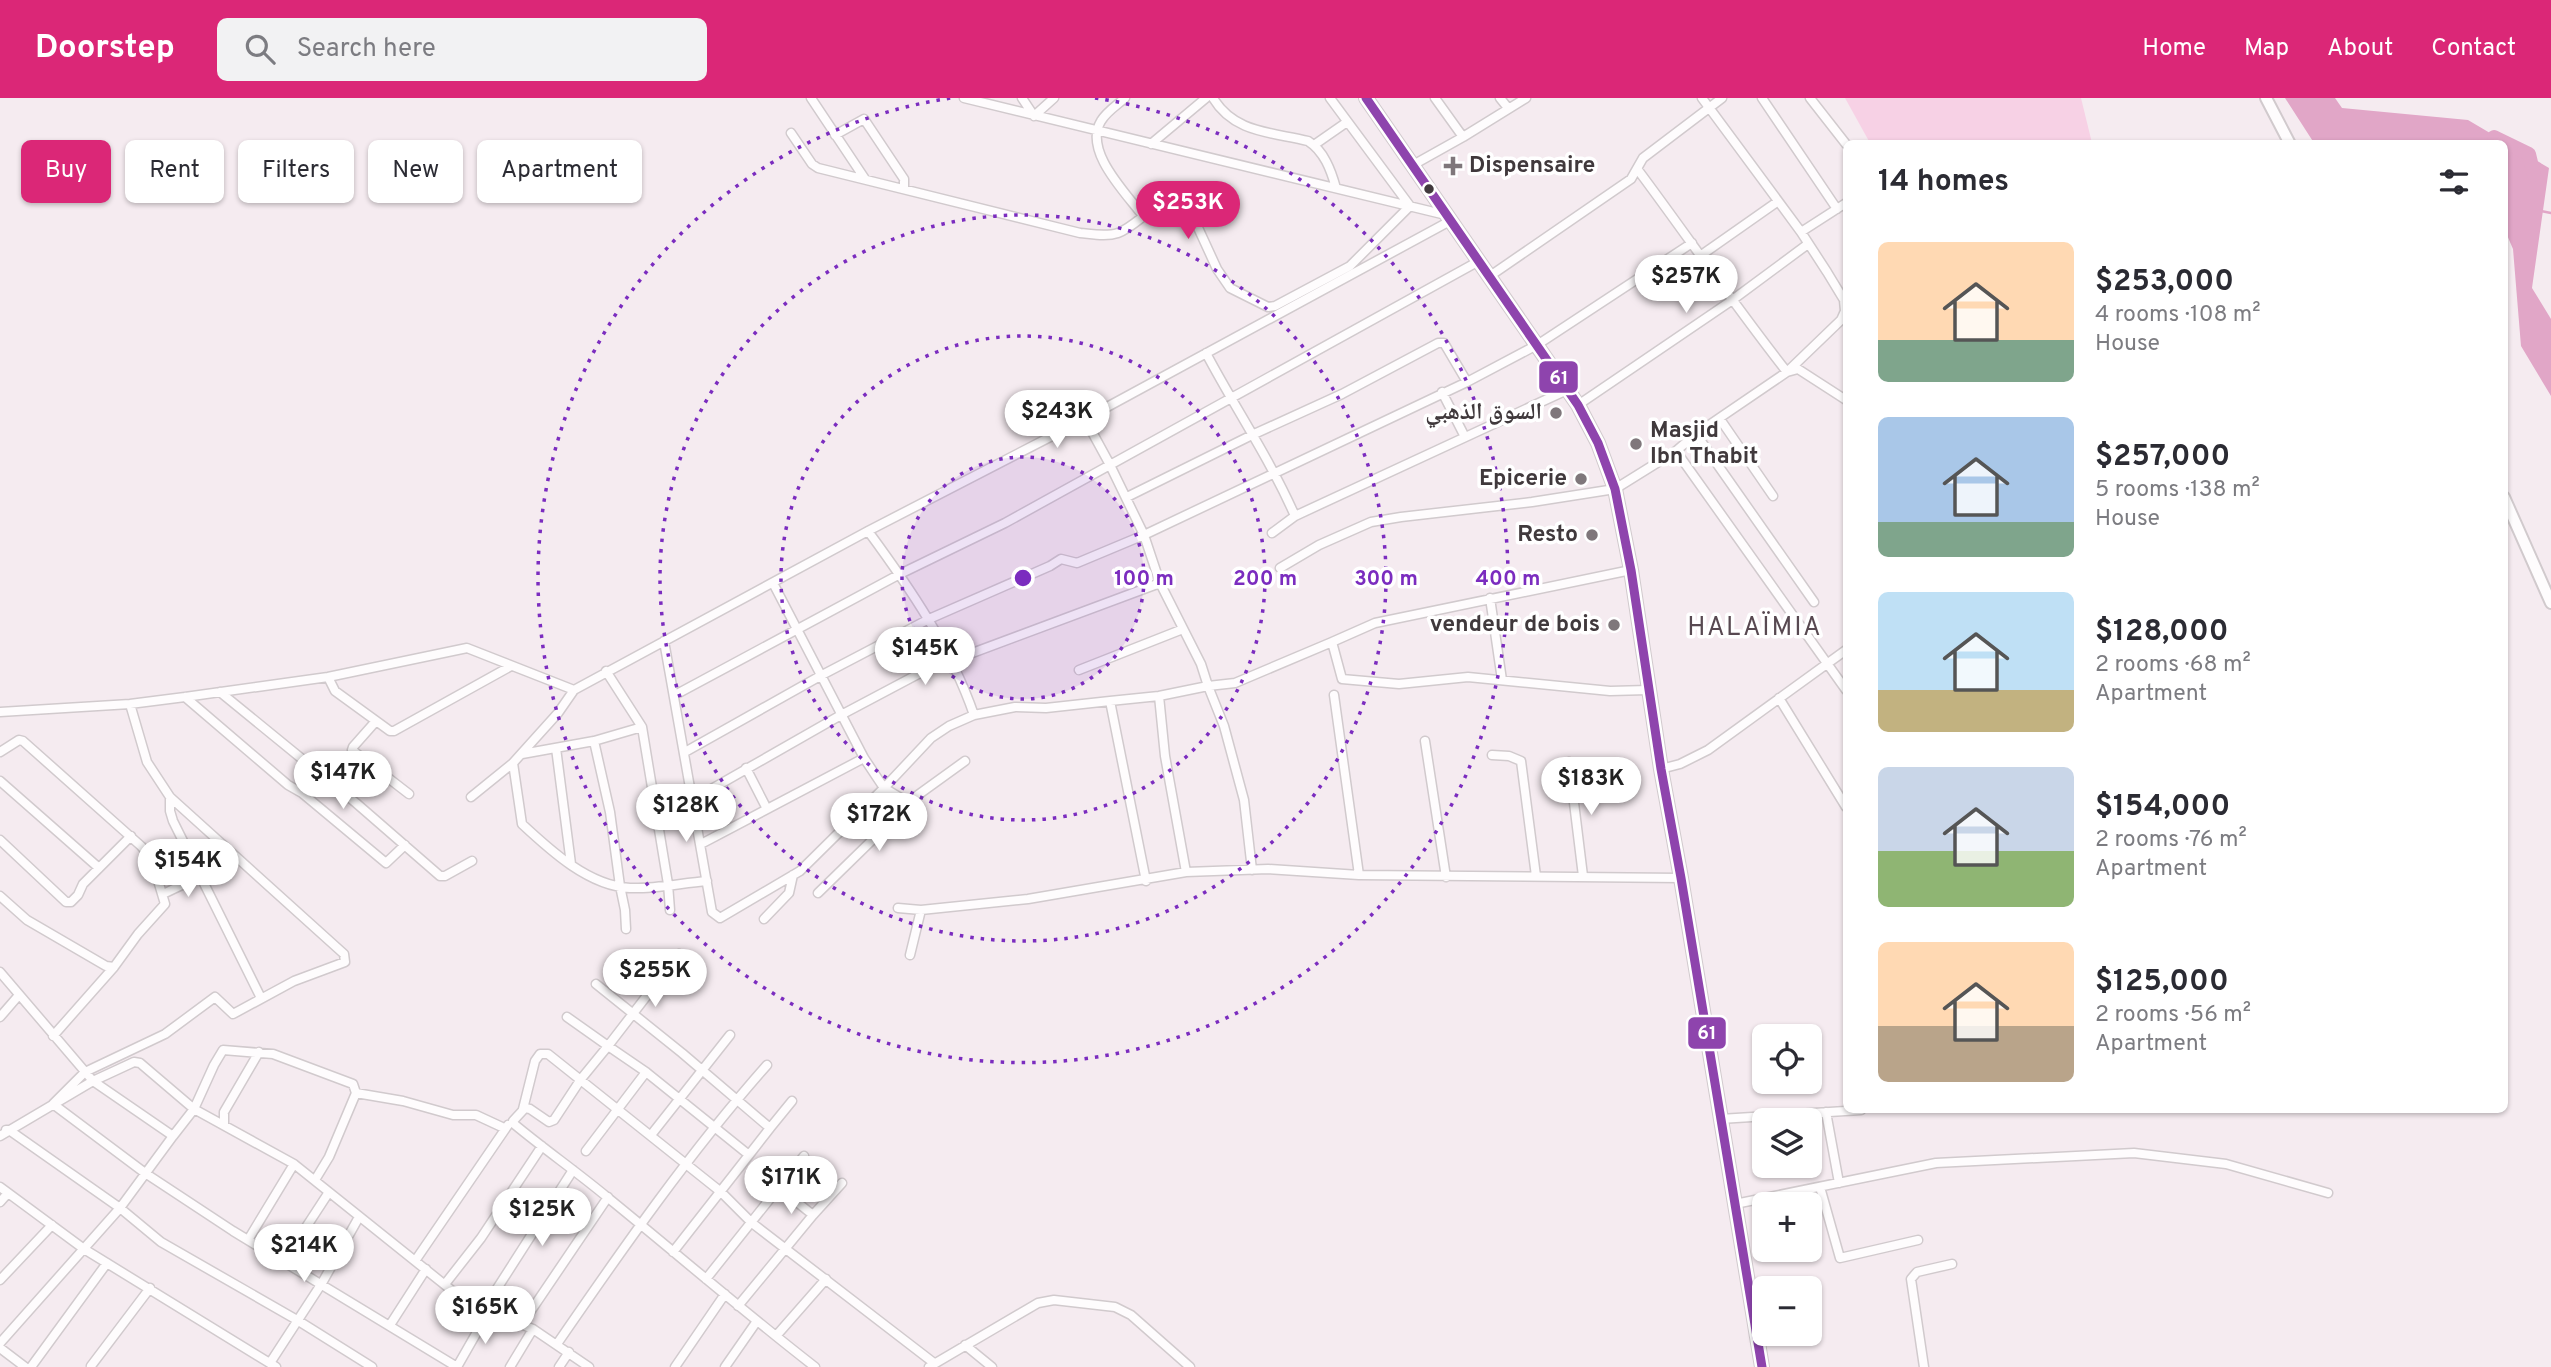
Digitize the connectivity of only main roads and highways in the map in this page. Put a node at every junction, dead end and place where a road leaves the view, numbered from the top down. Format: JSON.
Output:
{"nodes":[{"id":1,"x":1366,"y":98,"type":"edge"},
{"id":2,"x":2266,"y":98,"type":"edge"},
{"id":3,"x":2288,"y":140,"type":"edge"},
{"id":4,"x":2508,"y":507,"type":"edge"},
{"id":5,"x":2551,"y":603,"type":"edge"},
{"id":6,"x":1762,"y":1367,"type":"edge"}],
"edges":[{"from":1,"to":6,"type":"main road"},
{"from":2,"to":3,"type":"main road"},
{"from":4,"to":5,"type":"main road"}]}
